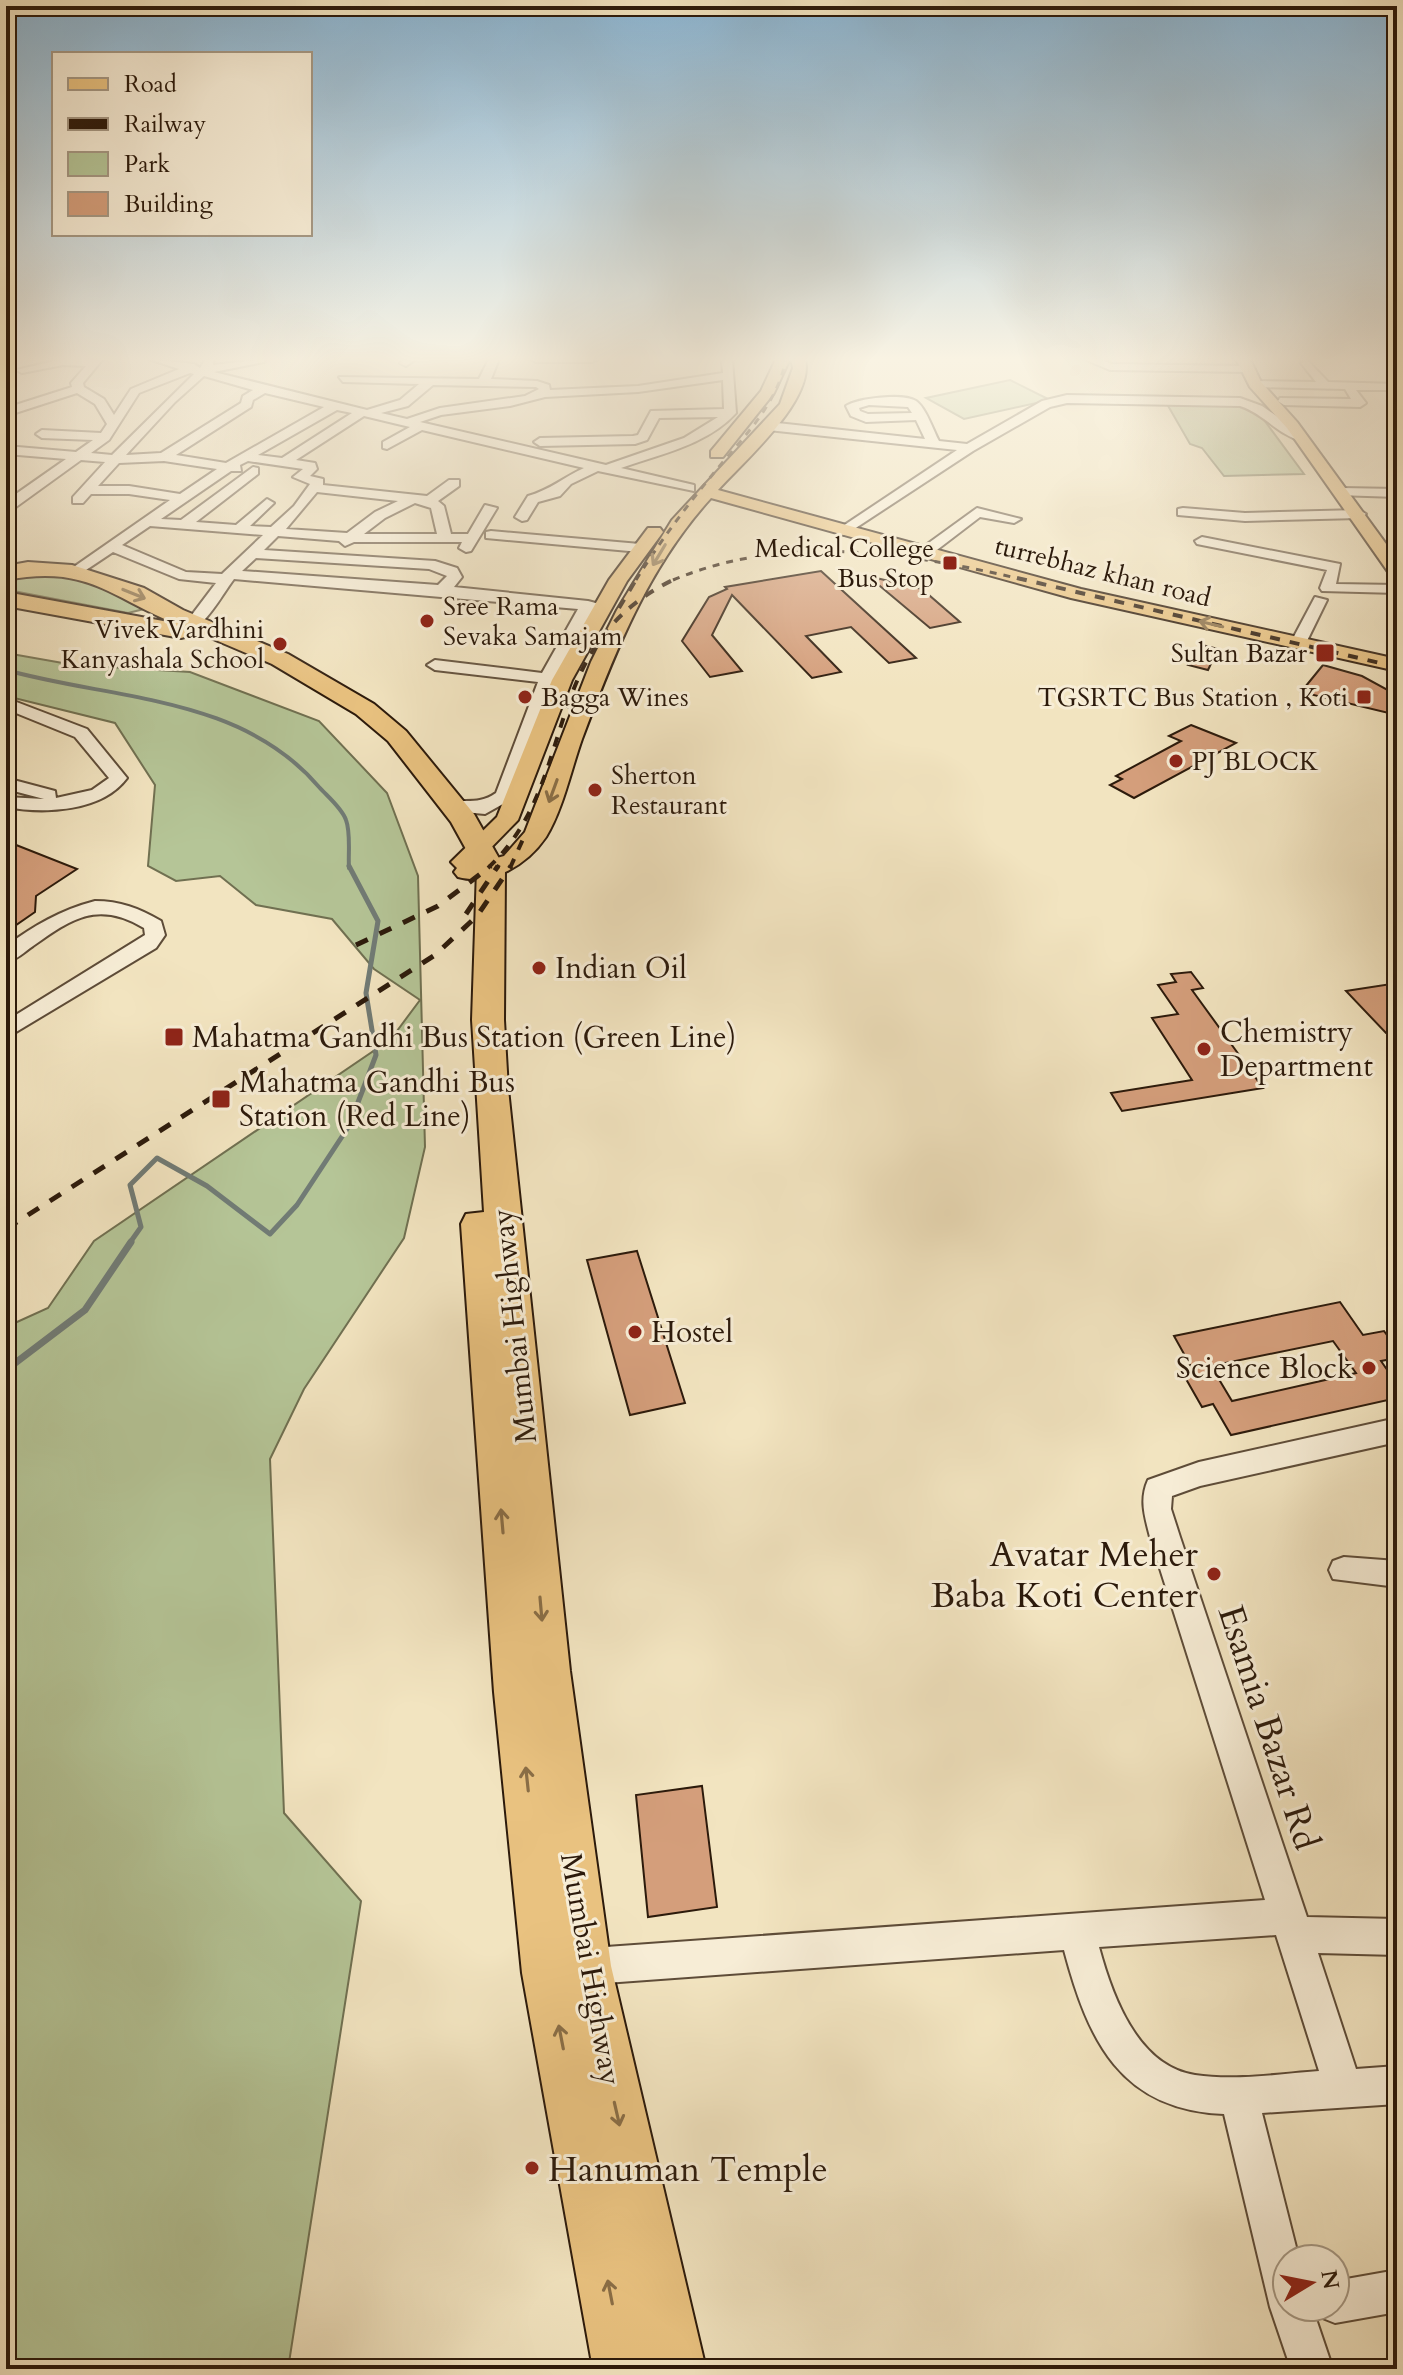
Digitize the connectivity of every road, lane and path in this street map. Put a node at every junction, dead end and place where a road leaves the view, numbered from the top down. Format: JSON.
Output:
{"nodes":[{"id":1,"x":64,"y":470,"type":"edge"},
{"id":2,"x":105,"y":470,"type":"edge"},
{"id":3,"x":224,"y":470,"type":"edge"},
{"id":4,"x":246,"y":470,"type":"edge"},
{"id":5,"x":307,"y":470,"type":"edge"},
{"id":6,"x":599,"y":470,"type":"edge"},
{"id":7,"x":617,"y":470,"type":"edge"},
{"id":8,"x":708,"y":470,"type":"edge"},
{"id":9,"x":715,"y":470,"type":"edge"},
{"id":10,"x":936,"y":470,"type":"edge"},
{"id":11,"x":1325,"y":470,"type":"edge"},
{"id":12,"x":253,"y":471,"type":"junction"},
{"id":13,"x":300,"y":477,"type":"junction"},
{"id":14,"x":145,"y":478,"type":"dead end"},
{"id":15,"x":699,"y":482,"type":"junction"},
{"id":16,"x":358,"y":483,"type":"dead end"},
{"id":17,"x":454,"y":483,"type":"dead end"},
{"id":18,"x":316,"y":484,"type":"junction"},
{"id":19,"x":129,"y":490,"type":"junction"},
{"id":20,"x":1342,"y":492,"type":"junction"},
{"id":21,"x":1397,"y":493,"type":"edge"},
{"id":22,"x":183,"y":498,"type":"junction"},
{"id":23,"x":423,"y":499,"type":"junction"},
{"id":24,"x":267,"y":503,"type":"dead end"},
{"id":25,"x":14,"y":506,"type":"edge"},
{"id":26,"x":490,"y":508,"type":"dead end"},
{"id":27,"x":1183,"y":512,"type":"dead end"},
{"id":28,"x":1359,"y":514,"type":"junction"},
{"id":29,"x":522,"y":517,"type":"dead end"},
{"id":30,"x":1014,"y":519,"type":"dead end"},
{"id":31,"x":149,"y":522,"type":"junction"},
{"id":32,"x":181,"y":527,"type":"junction"},
{"id":33,"x":238,"y":530,"type":"junction"},
{"id":34,"x":845,"y":531,"type":"junction"},
{"id":35,"x":274,"y":532,"type":"junction"},
{"id":36,"x":491,"y":535,"type":"dead end"},
{"id":37,"x":445,"y":536,"type":"junction"},
{"id":38,"x":349,"y":537,"type":"junction"},
{"id":39,"x":473,"y":538,"type":"junction"},
{"id":40,"x":1202,"y":541,"type":"dead end"},
{"id":41,"x":112,"y":546,"type":"junction"},
{"id":42,"x":640,"y":548,"type":"junction"},
{"id":43,"x":252,"y":553,"type":"junction"},
{"id":44,"x":924,"y":553,"type":"junction"},
{"id":45,"x":332,"y":560,"type":"junction"},
{"id":46,"x":1395,"y":567,"type":"edge"},
{"id":47,"x":75,"y":571,"type":"junction"},
{"id":48,"x":452,"y":571,"type":"junction"},
{"id":49,"x":6,"y":573,"type":"edge"},
{"id":50,"x":228,"y":576,"type":"junction"},
{"id":51,"x":310,"y":581,"type":"junction"},
{"id":52,"x":1397,"y":589,"type":"edge"},
{"id":53,"x":442,"y":590,"type":"junction"},
{"id":54,"x":6,"y":599,"type":"edge"},
{"id":55,"x":1320,"y":600,"type":"dead end"},
{"id":56,"x":595,"y":606,"type":"junction"},
{"id":57,"x":186,"y":627,"type":"junction"},
{"id":58,"x":1298,"y":644,"type":"junction"},
{"id":59,"x":435,"y":665,"type":"dead end"},
{"id":60,"x":1397,"y":665,"type":"edge"},
{"id":61,"x":547,"y":678,"type":"junction"},
{"id":62,"x":6,"y":703,"type":"edge"},
{"id":63,"x":6,"y":712,"type":"edge"},
{"id":64,"x":6,"y":783,"type":"edge"},
{"id":65,"x":6,"y":802,"type":"edge"},
{"id":66,"x":453,"y":806,"type":"junction"},
{"id":67,"x":475,"y":863,"type":"junction"},
{"id":68,"x":6,"y":956,"type":"edge"},
{"id":69,"x":6,"y":1031,"type":"edge"},
{"id":70,"x":1397,"y":1430,"type":"edge"},
{"id":71,"x":1344,"y":1570,"type":"dead end"},
{"id":72,"x":1397,"y":1574,"type":"edge"},
{"id":73,"x":1293,"y":1925,"type":"junction"},
{"id":74,"x":1077,"y":1932,"type":"junction"},
{"id":75,"x":1397,"y":1937,"type":"edge"},
{"id":76,"x":566,"y":1969,"type":"junction"},
{"id":77,"x":1397,"y":2085,"type":"edge"},
{"id":78,"x":1343,"y":2087,"type":"junction"},
{"id":79,"x":1239,"y":2096,"type":"junction"},
{"id":80,"x":1279,"y":2243,"type":"edge"},
{"id":81,"x":1397,"y":2291,"type":"edge"},
{"id":82,"x":1351,"y":2299,"type":"edge"},
{"id":83,"x":1300,"y":2323,"type":"edge"},
{"id":84,"x":625,"y":2369,"type":"edge"},
{"id":85,"x":674,"y":2369,"type":"edge"},
{"id":86,"x":1312,"y":2369,"type":"edge"}],
"edges":[{"from":1,"to":25,"type":"street"},
{"from":2,"to":19,"type":"street"},
{"from":3,"to":22,"type":"street"},
{"from":4,"to":12,"type":"street"},
{"from":5,"to":13,"type":"street"},
{"from":6,"to":29,"type":"street"},
{"from":7,"to":15,"type":"street"},
{"from":8,"to":15,"type":"main road"},
{"from":9,"to":15,"type":"main road"},
{"from":10,"to":34,"type":"street"},
{"from":11,"to":20,"type":"main road"},
{"from":12,"to":13,"type":"street"},
{"from":12,"to":32,"type":"street"},
{"from":13,"to":18,"type":"street"},
{"from":14,"to":19,"type":"street"},
{"from":15,"to":34,"type":"main road","name":"turrebhaz khan road"},
{"from":15,"to":42,"type":"main road"},
{"from":15,"to":67,"type":"main road","one_way":true},
{"from":16,"to":18,"type":"street"},
{"from":17,"to":23,"type":"street"},
{"from":18,"to":23,"type":"street"},
{"from":18,"to":35,"type":"street"},
{"from":19,"to":22,"type":"street"},
{"from":20,"to":21,"type":"street"},
{"from":20,"to":28,"type":"main road"},
{"from":22,"to":31,"type":"street"},
{"from":23,"to":37,"type":"street"},
{"from":23,"to":38,"type":"street"},
{"from":24,"to":33,"type":"street"},
{"from":26,"to":39,"type":"street"},
{"from":27,"to":28,"type":"street"},
{"from":28,"to":46,"type":"main road"},
{"from":30,"to":44,"type":"street"},
{"from":31,"to":32,"type":"street"},
{"from":31,"to":41,"type":"street"},
{"from":32,"to":33,"type":"street"},
{"from":33,"to":35,"type":"street"},
{"from":34,"to":44,"type":"main road","name":"turrebhaz khan road"},
{"from":35,"to":38,"type":"street"},
{"from":35,"to":43,"type":"street"},
{"from":36,"to":42,"type":"street"},
{"from":37,"to":38,"type":"street"},
{"from":37,"to":39,"type":"street"},
{"from":38,"to":45,"type":"street"},
{"from":39,"to":48,"type":"street"},
{"from":40,"to":52,"type":"street"},
{"from":41,"to":47,"type":"street"},
{"from":41,"to":50,"type":"street"},
{"from":42,"to":56,"type":"main road"},
{"from":43,"to":45,"type":"street"},
{"from":43,"to":50,"type":"street"},
{"from":58,"to":44,"type":"main road","name":"turrebhaz khan road","one_way":true},
{"from":45,"to":48,"type":"street"},
{"from":45,"to":51,"type":"street"},
{"from":47,"to":49,"type":"highway","name":"Mumbai Highway"},
{"from":47,"to":57,"type":"highway","name":"Mumbai Highway","one_way":true},
{"from":48,"to":53,"type":"street"},
{"from":50,"to":51,"type":"street"},
{"from":50,"to":57,"type":"street"},
{"from":51,"to":53,"type":"street"},
{"from":53,"to":56,"type":"street"},
{"from":54,"to":57,"type":"highway","name":"Mumbai Highway"},
{"from":55,"to":58,"type":"street"},
{"from":56,"to":61,"type":"street"},
{"from":56,"to":67,"type":"main road"},
{"from":57,"to":66,"type":"highway","name":"Mumbai Highway"},
{"from":57,"to":67,"type":"highway","name":"Mumbai Highway"},
{"from":58,"to":60,"type":"main road","name":"turrebhaz khan road"},
{"from":59,"to":61,"type":"street"},
{"from":61,"to":66,"type":"street"},
{"from":62,"to":65,"type":"street"},
{"from":63,"to":64,"type":"street"},
{"from":66,"to":67,"type":"highway","name":"Mumbai Highway"},
{"from":67,"to":76,"type":"highway","name":"Mumbai Highway"},
{"from":68,"to":69,"type":"street"},
{"from":70,"to":73,"type":"street","name":"Esamia Bazar Rd"},
{"from":71,"to":72,"type":"street"},
{"from":73,"to":74,"type":"street"},
{"from":73,"to":75,"type":"street"},
{"from":73,"to":78,"type":"street","name":"Esamia Bazar Rd"},
{"from":74,"to":76,"type":"street"},
{"from":74,"to":79,"type":"street"},
{"from":84,"to":76,"type":"highway","name":"Mumbai Highway","one_way":true},
{"from":76,"to":85,"type":"highway","name":"Mumbai Highway","one_way":true},
{"from":77,"to":78,"type":"street"},
{"from":78,"to":79,"type":"street"},
{"from":79,"to":80,"type":"street"},
{"from":81,"to":82,"type":"street"},
{"from":83,"to":86,"type":"street"}]}
